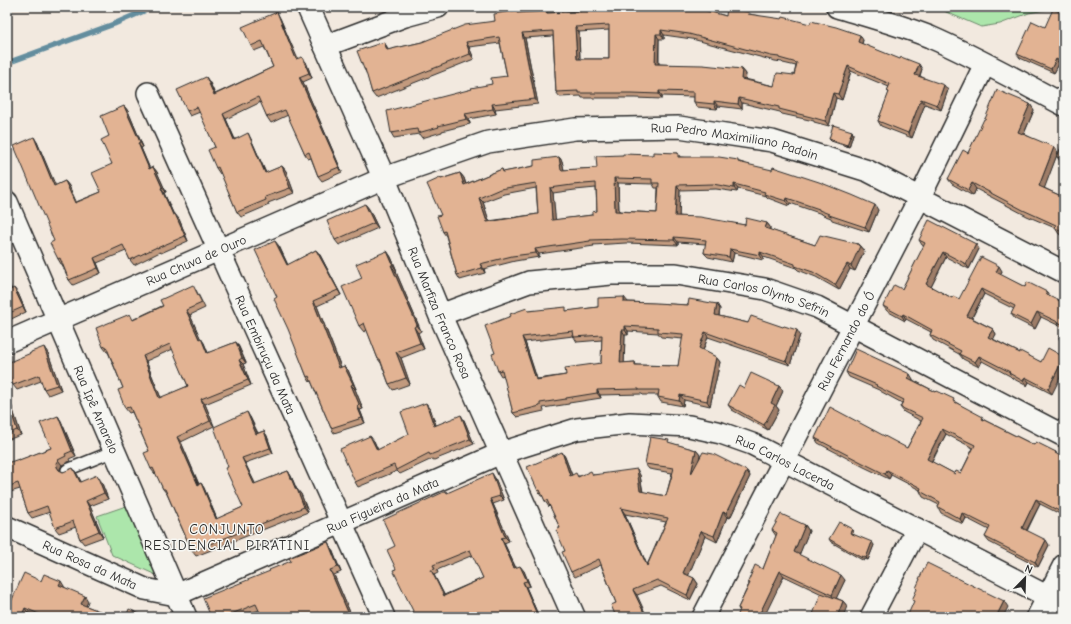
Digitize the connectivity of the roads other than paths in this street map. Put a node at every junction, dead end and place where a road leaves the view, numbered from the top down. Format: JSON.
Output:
{"nodes":[{"id":1,"x":308,"y":7,"type":"edge"},
{"id":2,"x":438,"y":7,"type":"edge"},
{"id":3,"x":836,"y":7,"type":"edge"},
{"id":4,"x":325,"y":46,"type":"junction"},
{"id":5,"x":985,"y":64,"type":"junction"},
{"id":6,"x":148,"y":93,"type":"dead end"},
{"id":7,"x":1064,"y":105,"type":"edge"},
{"id":8,"x":384,"y":178,"type":"junction"},
{"id":9,"x":920,"y":198,"type":"junction"},
{"id":10,"x":7,"y":202,"type":"edge"},
{"id":11,"x":218,"y":250,"type":"junction"},
{"id":12,"x":1064,"y":272,"type":"edge"},
{"id":13,"x":440,"y":315,"type":"junction"},
{"id":14,"x":58,"y":320,"type":"junction"},
{"id":15,"x":853,"y":327,"type":"junction"},
{"id":16,"x":7,"y":342,"type":"edge"},
{"id":17,"x":1064,"y":436,"type":"edge"},
{"id":18,"x":114,"y":451,"type":"junction"},
{"id":19,"x":501,"y":453,"type":"junction"},
{"id":20,"x":784,"y":460,"type":"junction"},
{"id":21,"x":67,"y":470,"type":"edge"},
{"id":22,"x":341,"y":523,"type":"junction"},
{"id":23,"x":7,"y":526,"type":"edge"},
{"id":24,"x":917,"y":529,"type":"junction"},
{"id":25,"x":1064,"y":566,"type":"edge"},
{"id":26,"x":176,"y":595,"type":"junction"},
{"id":27,"x":1056,"y":601,"type":"edge"},
{"id":28,"x":186,"y":617,"type":"edge"},
{"id":29,"x":384,"y":617,"type":"edge"},
{"id":30,"x":574,"y":617,"type":"edge"},
{"id":31,"x":703,"y":617,"type":"edge"},
{"id":32,"x":871,"y":617,"type":"edge"},
{"id":33,"x":1038,"y":617,"type":"edge"}],
"edges":[{"from":1,"to":4,"type":"street","name":"Rua Marfiza Franco Rosa"},
{"from":2,"to":4,"type":"street"},
{"from":3,"to":5,"type":"street"},
{"from":4,"to":8,"type":"street","name":"Rua Marfiza Franco Rosa"},
{"from":5,"to":7,"type":"street"},
{"from":5,"to":9,"type":"street","name":"Rua Fernando do Ó"},
{"from":6,"to":11,"type":"street","name":"Rua Embiruçu da Mata"},
{"from":8,"to":9,"type":"street","name":"Rua Pedro Maximiliano Padoin"},
{"from":8,"to":11,"type":"street","name":"Rua Chuva de Ouro"},
{"from":8,"to":13,"type":"street","name":"Rua Marfiza Franco Rosa"},
{"from":9,"to":12,"type":"street","name":"Rua Pedro Maximiliano Padoin"},
{"from":9,"to":15,"type":"street","name":"Rua Fernando do Ó"},
{"from":10,"to":14,"type":"street","name":"Rua Ipê Amarelo"},
{"from":11,"to":14,"type":"street","name":"Rua Chuva de Ouro"},
{"from":11,"to":22,"type":"street","name":"Rua Embiruçu da Mata"},
{"from":13,"to":15,"type":"street","name":"Rua Carlos Olynto Sefrin"},
{"from":13,"to":19,"type":"street","name":"Rua Marfiza Franco Rosa"},
{"from":14,"to":16,"type":"street","name":"Rua Chuva de Ouro"},
{"from":14,"to":18,"type":"street","name":"Rua Ipê Amarelo"},
{"from":15,"to":17,"type":"street","name":"Rua Carlos Olynto Sefrin"},
{"from":15,"to":20,"type":"street","name":"Rua Fernando do Ó"},
{"from":18,"to":21,"type":"lane"},
{"from":18,"to":26,"type":"street","name":"Rua Ipê Amarelo"},
{"from":19,"to":20,"type":"street","name":"Rua Carlos Lacerda"},
{"from":19,"to":22,"type":"street","name":"Rua Figueira da Mata"},
{"from":19,"to":30,"type":"street","name":"Rua Marfiza Franco Rosa"},
{"from":20,"to":24,"type":"street","name":"Rua Carlos Lacerda"},
{"from":20,"to":31,"type":"street","name":"Rua Fernando do Ó"},
{"from":22,"to":26,"type":"street","name":"Rua Figueira da Mata"},
{"from":22,"to":29,"type":"street","name":"Rua Embiruçu da Mata"},
{"from":23,"to":26,"type":"street","name":"Rua Rosa da Mata"},
{"from":24,"to":27,"type":"street","name":"Rua Carlos Lacerda"},
{"from":24,"to":32,"type":"street"},
{"from":25,"to":27,"type":"street"},
{"from":26,"to":28,"type":"street","name":"Rua Ipê Amarelo"},
{"from":27,"to":33,"type":"street"}]}
